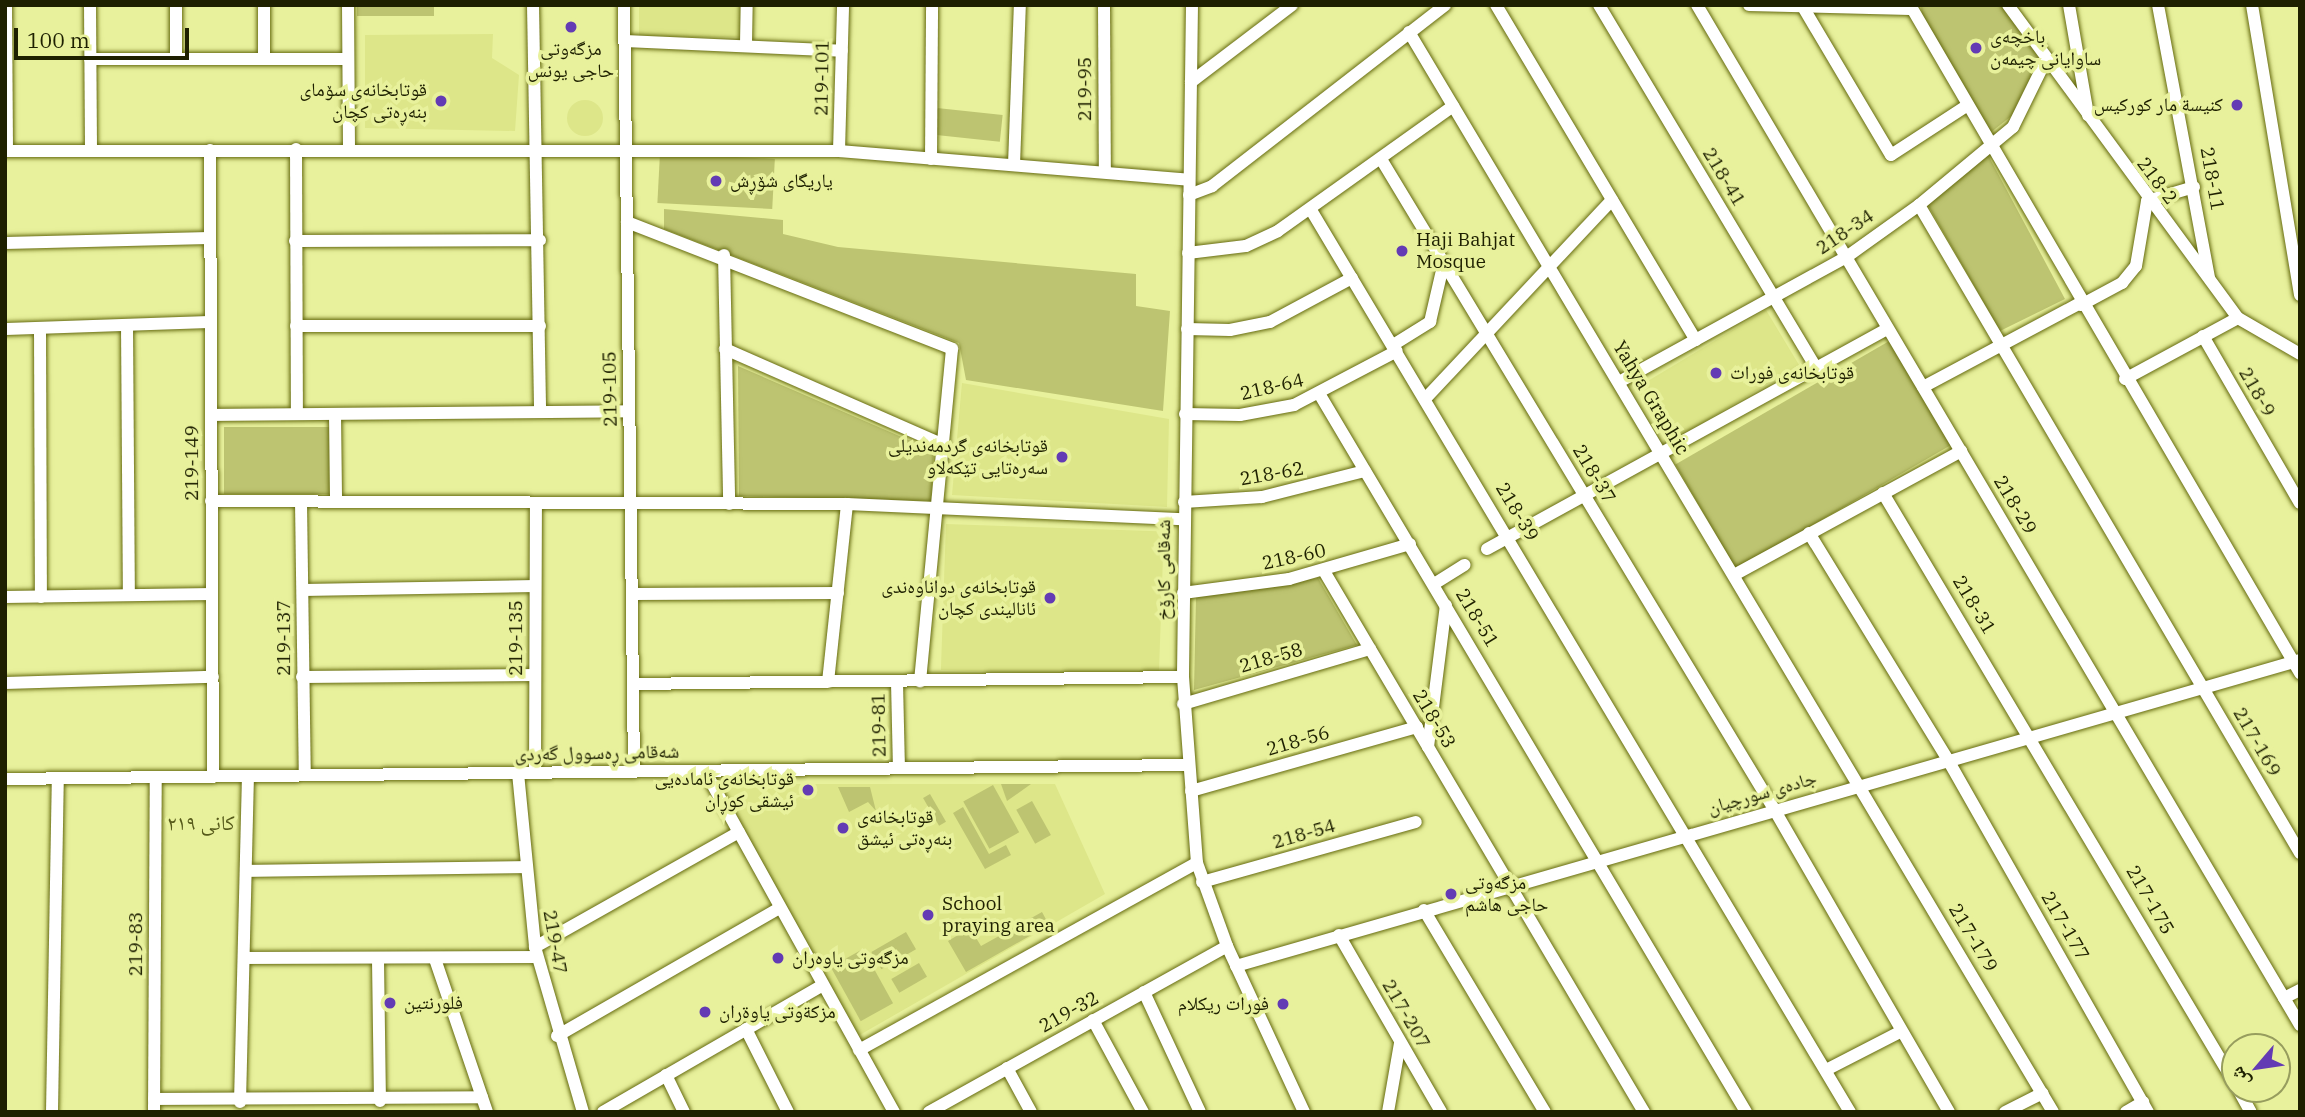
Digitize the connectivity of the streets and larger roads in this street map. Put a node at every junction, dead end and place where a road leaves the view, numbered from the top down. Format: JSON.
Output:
{"nodes":[{"id":1,"x":6,"y":5,"type":"edge"},
{"id":2,"x":90,"y":5,"type":"edge"},
{"id":3,"x":176,"y":5,"type":"edge"},
{"id":4,"x":264,"y":5,"type":"edge"},
{"id":5,"x":348,"y":5,"type":"edge"},
{"id":6,"x":533,"y":5,"type":"edge"},
{"id":7,"x":624,"y":5,"type":"edge"},
{"id":8,"x":747,"y":5,"type":"edge"},
{"id":9,"x":843,"y":5,"type":"edge"},
{"id":10,"x":932,"y":5,"type":"edge"},
{"id":11,"x":1020,"y":5,"type":"edge"},
{"id":12,"x":1104,"y":5,"type":"edge"},
{"id":13,"x":1192,"y":5,"type":"edge"},
{"id":14,"x":1292,"y":5,"type":"edge"},
{"id":15,"x":1445,"y":5,"type":"edge"},
{"id":16,"x":1496,"y":5,"type":"edge"},
{"id":17,"x":1599,"y":5,"type":"edge"},
{"id":18,"x":1697,"y":5,"type":"edge"},
{"id":19,"x":1749,"y":5,"type":"edge"},
{"id":20,"x":2008,"y":5,"type":"edge"},
{"id":21,"x":2069,"y":5,"type":"edge"},
{"id":22,"x":2158,"y":5,"type":"edge"},
{"id":23,"x":2252,"y":5,"type":"edge"},
{"id":24,"x":1802,"y":6,"type":"edge"},
{"id":25,"x":1910,"y":7,"type":"edge"},
{"id":26,"x":1409,"y":32,"type":"junction"},
{"id":27,"x":625,"y":41,"type":"junction"},
{"id":28,"x":746,"y":44,"type":"junction"},
{"id":29,"x":842,"y":51,"type":"junction"},
{"id":30,"x":90,"y":59,"type":"junction"},
{"id":31,"x":176,"y":59,"type":"junction"},
{"id":32,"x":264,"y":59,"type":"junction"},
{"id":33,"x":348,"y":59,"type":"junction"},
{"id":34,"x":2046,"y":60,"type":"junction"},
{"id":35,"x":6,"y":61,"type":"edge"},
{"id":36,"x":1191,"y":82,"type":"junction"},
{"id":37,"x":1453,"y":106,"type":"junction"},
{"id":38,"x":1965,"y":107,"type":"junction"},
{"id":39,"x":2088,"y":119,"type":"junction"},
{"id":40,"x":540,"y":148,"type":"junction"},
{"id":41,"x":1990,"y":148,"type":"junction"},
{"id":42,"x":296,"y":149,"type":"junction"},
{"id":43,"x":349,"y":149,"type":"junction"},
{"id":44,"x":627,"y":149,"type":"junction"},
{"id":45,"x":92,"y":150,"type":"junction"},
{"id":46,"x":210,"y":150,"type":"junction"},
{"id":47,"x":6,"y":151,"type":"edge"},
{"id":48,"x":839,"y":151,"type":"junction"},
{"id":49,"x":931,"y":159,"type":"junction"},
{"id":50,"x":1381,"y":159,"type":"junction"},
{"id":51,"x":1014,"y":165,"type":"junction"},
{"id":52,"x":1105,"y":172,"type":"junction"},
{"id":53,"x":1189,"y":180,"type":"junction"},
{"id":54,"x":2194,"y":187,"type":"junction"},
{"id":55,"x":1189,"y":195,"type":"junction"},
{"id":56,"x":1612,"y":200,"type":"junction"},
{"id":57,"x":2147,"y":201,"type":"junction"},
{"id":58,"x":1919,"y":205,"type":"junction"},
{"id":59,"x":1311,"y":210,"type":"junction"},
{"id":60,"x":627,"y":222,"type":"junction"},
{"id":61,"x":209,"y":238,"type":"junction"},
{"id":62,"x":540,"y":240,"type":"junction"},
{"id":63,"x":295,"y":241,"type":"junction"},
{"id":64,"x":5,"y":243,"type":"edge"},
{"id":65,"x":1188,"y":253,"type":"junction"},
{"id":66,"x":724,"y":255,"type":"junction"},
{"id":67,"x":1845,"y":258,"type":"junction"},
{"id":68,"x":1444,"y":262,"type":"junction"},
{"id":69,"x":1549,"y":267,"type":"junction"},
{"id":70,"x":1352,"y":278,"type":"junction"},
{"id":71,"x":2209,"y":278,"type":"junction"},
{"id":72,"x":2300,"y":295,"type":"edge"},
{"id":73,"x":1773,"y":297,"type":"junction"},
{"id":74,"x":2080,"y":304,"type":"junction"},
{"id":75,"x":2238,"y":318,"type":"junction"},
{"id":76,"x":210,"y":322,"type":"junction"},
{"id":77,"x":127,"y":325,"type":"junction"},
{"id":78,"x":296,"y":326,"type":"junction"},
{"id":79,"x":540,"y":326,"type":"junction"},
{"id":80,"x":40,"y":328,"type":"junction"},
{"id":81,"x":1888,"y":329,"type":"junction"},
{"id":82,"x":5,"y":330,"type":"edge"},
{"id":83,"x":1186,"y":330,"type":"junction"},
{"id":84,"x":1486,"y":333,"type":"junction"},
{"id":85,"x":2203,"y":336,"type":"junction"},
{"id":86,"x":1696,"y":340,"type":"junction"},
{"id":87,"x":2001,"y":345,"type":"junction"},
{"id":88,"x":1395,"y":348,"type":"junction"},
{"id":89,"x":725,"y":349,"type":"junction"},
{"id":90,"x":2300,"y":354,"type":"edge"},
{"id":91,"x":1815,"y":368,"type":"junction"},
{"id":92,"x":2125,"y":379,"type":"junction"},
{"id":93,"x":1619,"y":382,"type":"junction"},
{"id":94,"x":1923,"y":387,"type":"junction"},
{"id":95,"x":1320,"y":395,"type":"junction"},
{"id":96,"x":1425,"y":399,"type":"junction"},
{"id":97,"x":629,"y":411,"type":"junction"},
{"id":98,"x":540,"y":412,"type":"junction"},
{"id":99,"x":297,"y":414,"type":"junction"},
{"id":100,"x":335,"y":414,"type":"junction"},
{"id":101,"x":1185,"y":414,"type":"junction"},
{"id":102,"x":212,"y":415,"type":"junction"},
{"id":103,"x":944,"y":445,"type":"junction"},
{"id":104,"x":1961,"y":451,"type":"junction"},
{"id":105,"x":1661,"y":453,"type":"junction"},
{"id":106,"x":1365,"y":471,"type":"junction"},
{"id":107,"x":1883,"y":493,"type":"junction"},
{"id":108,"x":1584,"y":495,"type":"junction"},
{"id":109,"x":211,"y":501,"type":"junction"},
{"id":110,"x":336,"y":501,"type":"junction"},
{"id":111,"x":301,"y":502,"type":"junction"},
{"id":112,"x":1184,"y":502,"type":"junction"},
{"id":113,"x":847,"y":503,"type":"junction"},
{"id":114,"x":2300,"y":503,"type":"edge"},
{"id":115,"x":536,"y":504,"type":"junction"},
{"id":116,"x":729,"y":504,"type":"junction"},
{"id":117,"x":939,"y":505,"type":"junction"},
{"id":118,"x":631,"y":506,"type":"junction"},
{"id":119,"x":1183,"y":519,"type":"junction"},
{"id":120,"x":1809,"y":533,"type":"junction"},
{"id":121,"x":1509,"y":536,"type":"junction"},
{"id":122,"x":1410,"y":544,"type":"junction"},
{"id":123,"x":1487,"y":549,"type":"dead end"},
{"id":124,"x":1465,"y":565,"type":"dead end"},
{"id":125,"x":1324,"y":571,"type":"junction"},
{"id":126,"x":1734,"y":575,"type":"junction"},
{"id":127,"x":1434,"y":584,"type":"junction"},
{"id":128,"x":535,"y":586,"type":"junction"},
{"id":129,"x":303,"y":590,"type":"junction"},
{"id":130,"x":838,"y":593,"type":"junction"},
{"id":131,"x":1182,"y":593,"type":"junction"},
{"id":132,"x":212,"y":594,"type":"junction"},
{"id":133,"x":632,"y":594,"type":"junction"},
{"id":134,"x":129,"y":595,"type":"junction"},
{"id":135,"x":5,"y":597,"type":"edge"},
{"id":136,"x":41,"y":597,"type":"junction"},
{"id":137,"x":1447,"y":605,"type":"junction"},
{"id":138,"x":1370,"y":649,"type":"junction"},
{"id":139,"x":2298,"y":665,"type":"edge"},
{"id":140,"x":535,"y":675,"type":"junction"},
{"id":141,"x":213,"y":677,"type":"junction"},
{"id":142,"x":302,"y":677,"type":"junction"},
{"id":143,"x":1183,"y":677,"type":"junction"},
{"id":144,"x":920,"y":681,"type":"junction"},
{"id":145,"x":828,"y":682,"type":"junction"},
{"id":146,"x":897,"y":682,"type":"junction"},
{"id":147,"x":5,"y":683,"type":"edge"},
{"id":148,"x":633,"y":684,"type":"junction"},
{"id":149,"x":2201,"y":688,"type":"junction"},
{"id":150,"x":1183,"y":704,"type":"junction"},
{"id":151,"x":2117,"y":712,"type":"junction"},
{"id":152,"x":1417,"y":727,"type":"junction"},
{"id":153,"x":2031,"y":736,"type":"junction"},
{"id":154,"x":1428,"y":747,"type":"junction"},
{"id":155,"x":1948,"y":760,"type":"junction"},
{"id":156,"x":1188,"y":765,"type":"junction"},
{"id":157,"x":899,"y":768,"type":"junction"},
{"id":158,"x":705,"y":771,"type":"junction"},
{"id":159,"x":634,"y":772,"type":"junction"},
{"id":160,"x":518,"y":773,"type":"junction"},
{"id":161,"x":536,"y":773,"type":"junction"},
{"id":162,"x":305,"y":775,"type":"junction"},
{"id":163,"x":248,"y":776,"type":"junction"},
{"id":164,"x":156,"y":777,"type":"junction"},
{"id":165,"x":213,"y":777,"type":"junction"},
{"id":166,"x":58,"y":778,"type":"junction"},
{"id":167,"x":5,"y":779,"type":"edge"},
{"id":168,"x":1859,"y":785,"type":"junction"},
{"id":169,"x":1191,"y":791,"type":"junction"},
{"id":170,"x":1774,"y":809,"type":"junction"},
{"id":171,"x":1416,"y":822,"type":"dead end"},
{"id":172,"x":738,"y":832,"type":"junction"},
{"id":173,"x":1689,"y":834,"type":"junction"},
{"id":174,"x":2300,"y":853,"type":"edge"},
{"id":175,"x":1601,"y":859,"type":"junction"},
{"id":176,"x":1197,"y":863,"type":"junction"},
{"id":177,"x":525,"y":867,"type":"junction"},
{"id":178,"x":246,"y":871,"type":"junction"},
{"id":179,"x":1202,"y":882,"type":"junction"},
{"id":180,"x":1510,"y":886,"type":"junction"},
{"id":181,"x":780,"y":908,"type":"junction"},
{"id":182,"x":1424,"y":910,"type":"junction"},
{"id":183,"x":1339,"y":935,"type":"junction"},
{"id":184,"x":1227,"y":946,"type":"junction"},
{"id":185,"x":536,"y":952,"type":"junction"},
{"id":186,"x":244,"y":958,"type":"junction"},
{"id":187,"x":435,"y":959,"type":"junction"},
{"id":188,"x":378,"y":960,"type":"junction"},
{"id":189,"x":1236,"y":965,"type":"junction"},
{"id":190,"x":823,"y":985,"type":"junction"},
{"id":191,"x":2300,"y":990,"type":"edge"},
{"id":192,"x":1144,"y":992,"type":"junction"},
{"id":193,"x":2284,"y":998,"type":"junction"},
{"id":194,"x":1093,"y":1020,"type":"junction"},
{"id":195,"x":2300,"y":1025,"type":"edge"},
{"id":196,"x":746,"y":1029,"type":"junction"},
{"id":197,"x":1902,"y":1031,"type":"junction"},
{"id":198,"x":557,"y":1036,"type":"junction"},
{"id":199,"x":1400,"y":1042,"type":"junction"},
{"id":200,"x":859,"y":1050,"type":"junction"},
{"id":201,"x":2221,"y":1060,"type":"edge"},
{"id":202,"x":1007,"y":1069,"type":"junction"},
{"id":203,"x":1826,"y":1070,"type":"junction"},
{"id":204,"x":666,"y":1075,"type":"junction"},
{"id":205,"x":2043,"y":1093,"type":"junction"},
{"id":206,"x":482,"y":1097,"type":"junction"},
{"id":207,"x":380,"y":1101,"type":"junction"},
{"id":208,"x":240,"y":1102,"type":"junction"},
{"id":209,"x":154,"y":1106,"type":"edge"},
{"id":210,"x":2146,"y":1107,"type":"edge"},
{"id":211,"x":934,"y":1111,"type":"edge"},
{"id":212,"x":52,"y":1112,"type":"edge"},
{"id":213,"x":487,"y":1112,"type":"edge"},
{"id":214,"x":583,"y":1112,"type":"edge"},
{"id":215,"x":603,"y":1112,"type":"edge"},
{"id":216,"x":684,"y":1112,"type":"edge"},
{"id":217,"x":788,"y":1112,"type":"edge"},
{"id":218,"x":894,"y":1112,"type":"edge"},
{"id":219,"x":1031,"y":1112,"type":"edge"},
{"id":220,"x":1143,"y":1112,"type":"edge"},
{"id":221,"x":1200,"y":1112,"type":"edge"},
{"id":222,"x":1304,"y":1112,"type":"edge"},
{"id":223,"x":1388,"y":1112,"type":"edge"},
{"id":224,"x":1441,"y":1112,"type":"edge"},
{"id":225,"x":1545,"y":1112,"type":"edge"},
{"id":226,"x":1644,"y":1112,"type":"edge"},
{"id":227,"x":1746,"y":1112,"type":"edge"},
{"id":228,"x":1850,"y":1112,"type":"edge"},
{"id":229,"x":1949,"y":1112,"type":"edge"},
{"id":230,"x":2005,"y":1112,"type":"edge"},
{"id":231,"x":2053,"y":1112,"type":"edge"},
{"id":232,"x":2126,"y":1112,"type":"edge"}],
"edges":[{"from":1,"to":35,"type":"street"},
{"from":2,"to":30,"type":"street"},
{"from":3,"to":31,"type":"street"},
{"from":4,"to":32,"type":"street"},
{"from":5,"to":33,"type":"street"},
{"from":6,"to":40,"type":"street"},
{"from":7,"to":27,"type":"street","name":"219-105"},
{"from":8,"to":28,"type":"street"},
{"from":9,"to":29,"type":"street","name":"219-101"},
{"from":10,"to":49,"type":"street"},
{"from":11,"to":51,"type":"street"},
{"from":12,"to":52,"type":"street","name":"219-95"},
{"from":13,"to":36,"type":"street","name":"شەقامی کارۆخ"},
{"from":14,"to":36,"type":"street"},
{"from":15,"to":26,"type":"street"},
{"from":16,"to":56,"type":"street"},
{"from":17,"to":73,"type":"street","name":"218-41"},
{"from":18,"to":67,"type":"street","name":"218-29"},
{"from":19,"to":24,"type":"street"},
{"from":20,"to":34,"type":"street","name":"218-2"},
{"from":21,"to":39,"type":"street"},
{"from":22,"to":54,"type":"street","name":"218-11"},
{"from":23,"to":72,"type":"street"},
{"from":24,"to":25,"type":"street"},
{"from":24,"to":38,"type":"street"},
{"from":25,"to":38,"type":"street"},
{"from":26,"to":37,"type":"street","name":"Yahya Graphic"},
{"from":26,"to":55,"type":"street"},
{"from":27,"to":28,"type":"street"},
{"from":27,"to":44,"type":"street","name":"219-105"},
{"from":28,"to":29,"type":"street"},
{"from":29,"to":48,"type":"street","name":"219-101"},
{"from":30,"to":31,"type":"street"},
{"from":30,"to":45,"type":"street"},
{"from":31,"to":32,"type":"street"},
{"from":32,"to":33,"type":"street"},
{"from":33,"to":43,"type":"street"},
{"from":34,"to":39,"type":"street","name":"218-2"},
{"from":34,"to":41,"type":"street","name":"218-34"},
{"from":35,"to":47,"type":"street"},
{"from":36,"to":53,"type":"street","name":"شەقامی کارۆخ"},
{"from":37,"to":50,"type":"street"},
{"from":37,"to":69,"type":"street","name":"Yahya Graphic"},
{"from":38,"to":41,"type":"street"},
{"from":39,"to":57,"type":"street","name":"218-2"},
{"from":40,"to":43,"type":"street"},
{"from":40,"to":44,"type":"street"},
{"from":40,"to":62,"type":"street"},
{"from":41,"to":58,"type":"street","name":"218-34"},
{"from":41,"to":74,"type":"street"},
{"from":42,"to":43,"type":"street"},
{"from":42,"to":46,"type":"street"},
{"from":42,"to":63,"type":"street"},
{"from":44,"to":48,"type":"street"},
{"from":44,"to":60,"type":"street","name":"219-105"},
{"from":45,"to":46,"type":"street"},
{"from":45,"to":47,"type":"street"},
{"from":46,"to":61,"type":"street","name":"219-149"},
{"from":48,"to":49,"type":"street"},
{"from":49,"to":51,"type":"street"},
{"from":50,"to":59,"type":"street"},
{"from":50,"to":68,"type":"street","name":"218-37"},
{"from":51,"to":52,"type":"street"},
{"from":52,"to":53,"type":"street"},
{"from":53,"to":55,"type":"street","name":"شەقامی کارۆخ"},
{"from":54,"to":57,"type":"street"},
{"from":54,"to":71,"type":"street","name":"218-11"},
{"from":55,"to":65,"type":"street","name":"شەقامی کارۆخ"},
{"from":56,"to":69,"type":"street"},
{"from":56,"to":86,"type":"street"},
{"from":57,"to":71,"type":"street","name":"218-2"},
{"from":57,"to":74,"type":"street"},
{"from":58,"to":67,"type":"street","name":"218-34"},
{"from":58,"to":87,"type":"street","name":"217-169"},
{"from":59,"to":65,"type":"street"},
{"from":59,"to":70,"type":"street","name":"218-39"},
{"from":60,"to":66,"type":"street"},
{"from":60,"to":97,"type":"street","name":"219-105"},
{"from":61,"to":64,"type":"street"},
{"from":61,"to":76,"type":"street","name":"219-149"},
{"from":62,"to":63,"type":"street"},
{"from":62,"to":79,"type":"street"},
{"from":63,"to":78,"type":"street"},
{"from":65,"to":83,"type":"street","name":"شەقامی کارۆخ"},
{"from":66,"to":89,"type":"street"},
{"from":66,"to":103,"type":"street"},
{"from":67,"to":73,"type":"street","name":"218-34"},
{"from":67,"to":81,"type":"street","name":"218-29"},
{"from":68,"to":84,"type":"street","name":"218-37"},
{"from":68,"to":88,"type":"street","name":"218-64"},
{"from":69,"to":84,"type":"street"},
{"from":69,"to":93,"type":"street","name":"Yahya Graphic"},
{"from":70,"to":83,"type":"street"},
{"from":70,"to":88,"type":"street","name":"218-39"},
{"from":71,"to":75,"type":"street","name":"218-2"},
{"from":73,"to":86,"type":"street","name":"218-34"},
{"from":73,"to":91,"type":"street","name":"218-41"},
{"from":74,"to":87,"type":"street"},
{"from":74,"to":92,"type":"street"},
{"from":75,"to":85,"type":"street"},
{"from":75,"to":90,"type":"street","name":"218-2"},
{"from":76,"to":77,"type":"street"},
{"from":76,"to":102,"type":"street","name":"219-149"},
{"from":77,"to":80,"type":"street"},
{"from":77,"to":134,"type":"street"},
{"from":78,"to":79,"type":"street"},
{"from":78,"to":99,"type":"street"},
{"from":79,"to":98,"type":"street"},
{"from":80,"to":82,"type":"street"},
{"from":80,"to":136,"type":"street"},
{"from":81,"to":91,"type":"street"},
{"from":81,"to":94,"type":"street","name":"218-29"},
{"from":83,"to":101,"type":"street","name":"شەقامی کارۆخ"},
{"from":84,"to":96,"type":"street"},
{"from":84,"to":108,"type":"street","name":"218-37"},
{"from":85,"to":92,"type":"street"},
{"from":85,"to":114,"type":"street","name":"218-9"},
{"from":86,"to":93,"type":"street","name":"218-34"},
{"from":87,"to":94,"type":"street"},
{"from":87,"to":149,"type":"street","name":"217-169"},
{"from":88,"to":95,"type":"street","name":"218-64"},
{"from":88,"to":96,"type":"street","name":"218-39"},
{"from":89,"to":103,"type":"street"},
{"from":89,"to":116,"type":"street"},
{"from":91,"to":105,"type":"street"},
{"from":92,"to":139,"type":"street"},
{"from":93,"to":105,"type":"street","name":"Yahya Graphic"},
{"from":94,"to":104,"type":"street","name":"218-29"},
{"from":95,"to":101,"type":"street","name":"218-64"},
{"from":95,"to":106,"type":"street","name":"218-51"},
{"from":96,"to":121,"type":"street","name":"218-39"},
{"from":97,"to":98,"type":"street"},
{"from":97,"to":118,"type":"street","name":"219-105"},
{"from":98,"to":100,"type":"street"},
{"from":99,"to":100,"type":"street"},
{"from":99,"to":102,"type":"street"},
{"from":100,"to":110,"type":"street"},
{"from":101,"to":112,"type":"street","name":"شەقامی کارۆخ"},
{"from":102,"to":109,"type":"street","name":"219-149"},
{"from":103,"to":117,"type":"street"},
{"from":104,"to":107,"type":"street"},
{"from":104,"to":151,"type":"street","name":"218-29"},
{"from":105,"to":108,"type":"street"},
{"from":105,"to":126,"type":"street","name":"Yahya Graphic"},
{"from":106,"to":112,"type":"street","name":"218-62"},
{"from":106,"to":122,"type":"street","name":"218-51"},
{"from":107,"to":120,"type":"street"},
{"from":107,"to":153,"type":"street","name":"218-31"},
{"from":108,"to":121,"type":"street"},
{"from":108,"to":170,"type":"street","name":"218-37"},
{"from":109,"to":111,"type":"street"},
{"from":109,"to":132,"type":"street","name":"219-149"},
{"from":110,"to":111,"type":"street"},
{"from":110,"to":115,"type":"street"},
{"from":111,"to":129,"type":"street","name":"219-137"},
{"from":112,"to":119,"type":"street","name":"شەقامی کارۆخ"},
{"from":113,"to":116,"type":"street"},
{"from":113,"to":117,"type":"street"},
{"from":113,"to":130,"type":"street"},
{"from":115,"to":118,"type":"street"},
{"from":115,"to":128,"type":"street","name":"219-135"},
{"from":116,"to":118,"type":"street"},
{"from":117,"to":119,"type":"street"},
{"from":117,"to":144,"type":"street"},
{"from":118,"to":133,"type":"street","name":"219-105"},
{"from":119,"to":131,"type":"street","name":"شەقامی کارۆخ"},
{"from":120,"to":126,"type":"street"},
{"from":120,"to":155,"type":"street","name":"217-177"},
{"from":121,"to":123,"type":"street"},
{"from":121,"to":173,"type":"street","name":"218-39"},
{"from":122,"to":125,"type":"street","name":"218-60"},
{"from":122,"to":127,"type":"street","name":"218-51"},
{"from":124,"to":127,"type":"street"},
{"from":125,"to":131,"type":"street","name":"218-60"},
{"from":125,"to":138,"type":"street","name":"218-53"},
{"from":126,"to":168,"type":"street","name":"Yahya Graphic"},
{"from":127,"to":137,"type":"street","name":"218-51"},
{"from":128,"to":129,"type":"street"},
{"from":128,"to":140,"type":"street","name":"219-135"},
{"from":129,"to":142,"type":"street","name":"219-137"},
{"from":130,"to":133,"type":"street"},
{"from":130,"to":145,"type":"street"},
{"from":131,"to":143,"type":"street","name":"شەقامی کارۆخ"},
{"from":132,"to":134,"type":"street"},
{"from":132,"to":141,"type":"street","name":"219-149"},
{"from":133,"to":148,"type":"street","name":"219-105"},
{"from":134,"to":136,"type":"street"},
{"from":135,"to":136,"type":"street"},
{"from":137,"to":154,"type":"street"},
{"from":137,"to":175,"type":"street","name":"218-51"},
{"from":138,"to":150,"type":"street","name":"218-58"},
{"from":138,"to":152,"type":"street","name":"218-53"},
{"from":139,"to":149,"type":"street","name":"جادەی سورچیان"},
{"from":140,"to":142,"type":"street"},
{"from":140,"to":161,"type":"street","name":"219-135"},
{"from":141,"to":147,"type":"street"},
{"from":141,"to":165,"type":"street","name":"219-149"},
{"from":142,"to":162,"type":"street","name":"219-137"},
{"from":143,"to":144,"type":"street"},
{"from":143,"to":150,"type":"street","name":"شەقامی کارۆخ"},
{"from":144,"to":146,"type":"street"},
{"from":145,"to":146,"type":"street"},
{"from":145,"to":148,"type":"street"},
{"from":146,"to":157,"type":"street","name":"219-81"},
{"from":148,"to":159,"type":"street","name":"219-105"},
{"from":149,"to":151,"type":"street","name":"جادەی سورچیان"},
{"from":149,"to":174,"type":"street","name":"217-169"},
{"from":150,"to":156,"type":"street","name":"شەقامی کارۆخ"},
{"from":151,"to":153,"type":"street","name":"جادەی سورچیان"},
{"from":151,"to":193,"type":"street","name":"218-29"},
{"from":152,"to":154,"type":"street","name":"218-53"},
{"from":152,"to":169,"type":"street","name":"218-56"},
{"from":153,"to":155,"type":"street","name":"جادەی سورچیان"},
{"from":153,"to":201,"type":"street","name":"217-175"},
{"from":154,"to":180,"type":"street","name":"218-53"},
{"from":155,"to":168,"type":"street","name":"جادەی سورچیان"},
{"from":155,"to":210,"type":"street","name":"217-177"},
{"from":156,"to":157,"type":"street","name":"شەقامی ڕەسوول گەردی"},
{"from":156,"to":169,"type":"street","name":"شەقامی کارۆخ"},
{"from":157,"to":158,"type":"street","name":"شەقامی ڕەسوول گەردی"},
{"from":158,"to":159,"type":"street","name":"شەقامی ڕەسوول گەردی"},
{"from":158,"to":172,"type":"street"},
{"from":159,"to":161,"type":"street","name":"شەقامی ڕەسوول گەردی"},
{"from":160,"to":161,"type":"street","name":"شەقامی ڕەسوول گەردی"},
{"from":160,"to":162,"type":"street","name":"شەقامی ڕەسوول گەردی"},
{"from":160,"to":177,"type":"street","name":"219-47"},
{"from":162,"to":163,"type":"street","name":"شەقامی ڕەسوول گەردی"},
{"from":163,"to":165,"type":"street","name":"شەقامی ڕەسوول گەردی"},
{"from":163,"to":178,"type":"street"},
{"from":164,"to":165,"type":"street","name":"شەقامی ڕەسوول گەردی"},
{"from":164,"to":166,"type":"street","name":"شەقامی ڕەسوول گەردی"},
{"from":164,"to":209,"type":"street","name":"219-83"},
{"from":166,"to":167,"type":"street","name":"شەقامی ڕەسوول گەردی"},
{"from":166,"to":212,"type":"street"},
{"from":168,"to":170,"type":"street","name":"جادەی سورچیان"},
{"from":168,"to":205,"type":"street","name":"217-179"},
{"from":169,"to":176,"type":"street","name":"شەقامی کارۆخ"},
{"from":170,"to":173,"type":"street","name":"جادەی سورچیان"},
{"from":170,"to":197,"type":"street","name":"218-37"},
{"from":171,"to":179,"type":"street","name":"218-54"},
{"from":172,"to":181,"type":"street"},
{"from":172,"to":185,"type":"street"},
{"from":173,"to":175,"type":"street","name":"جادەی سورچیان"},
{"from":173,"to":203,"type":"street","name":"218-39"},
{"from":175,"to":180,"type":"street","name":"جادەی سورچیان"},
{"from":175,"to":227,"type":"street","name":"218-51"},
{"from":176,"to":179,"type":"street","name":"شەقامی کارۆخ"},
{"from":176,"to":200,"type":"street"},
{"from":177,"to":178,"type":"street"},
{"from":177,"to":185,"type":"street","name":"219-47"},
{"from":178,"to":186,"type":"street"},
{"from":179,"to":184,"type":"street","name":"شەقامی کارۆخ"},
{"from":180,"to":182,"type":"street","name":"جادەی سورچیان"},
{"from":180,"to":226,"type":"street","name":"218-53"},
{"from":181,"to":190,"type":"street"},
{"from":181,"to":198,"type":"street"},
{"from":182,"to":183,"type":"street","name":"جادەی سورچیان"},
{"from":182,"to":225,"type":"street"},
{"from":183,"to":189,"type":"street","name":"جادەی سورچیان"},
{"from":183,"to":199,"type":"street","name":"217-207"},
{"from":184,"to":189,"type":"street","name":"شەقامی کارۆخ"},
{"from":184,"to":192,"type":"street","name":"219-32"},
{"from":185,"to":187,"type":"street"},
{"from":185,"to":198,"type":"street","name":"219-47"},
{"from":186,"to":188,"type":"street"},
{"from":186,"to":208,"type":"street"},
{"from":187,"to":188,"type":"street"},
{"from":187,"to":206,"type":"street"},
{"from":188,"to":207,"type":"street"},
{"from":189,"to":222,"type":"street","name":"شەقامی کارۆخ"},
{"from":190,"to":196,"type":"street"},
{"from":190,"to":200,"type":"street"},
{"from":191,"to":193,"type":"street"},
{"from":192,"to":194,"type":"street","name":"219-32"},
{"from":192,"to":221,"type":"street"},
{"from":193,"to":195,"type":"street","name":"218-29"},
{"from":194,"to":202,"type":"street","name":"219-32"},
{"from":194,"to":220,"type":"street"},
{"from":196,"to":204,"type":"street"},
{"from":196,"to":217,"type":"street"},
{"from":197,"to":203,"type":"street"},
{"from":197,"to":229,"type":"street","name":"218-37"},
{"from":198,"to":214,"type":"street","name":"219-47"},
{"from":199,"to":223,"type":"street"},
{"from":199,"to":224,"type":"street","name":"217-207"},
{"from":200,"to":218,"type":"street"},
{"from":202,"to":211,"type":"street","name":"219-32"},
{"from":202,"to":219,"type":"street"},
{"from":203,"to":228,"type":"street","name":"218-39"},
{"from":204,"to":215,"type":"street"},
{"from":204,"to":216,"type":"street"},
{"from":205,"to":230,"type":"street"},
{"from":205,"to":231,"type":"street","name":"217-179"},
{"from":206,"to":207,"type":"street"},
{"from":206,"to":213,"type":"street"},
{"from":207,"to":208,"type":"street"},
{"from":208,"to":209,"type":"street"},
{"from":210,"to":232,"type":"street"}]}
